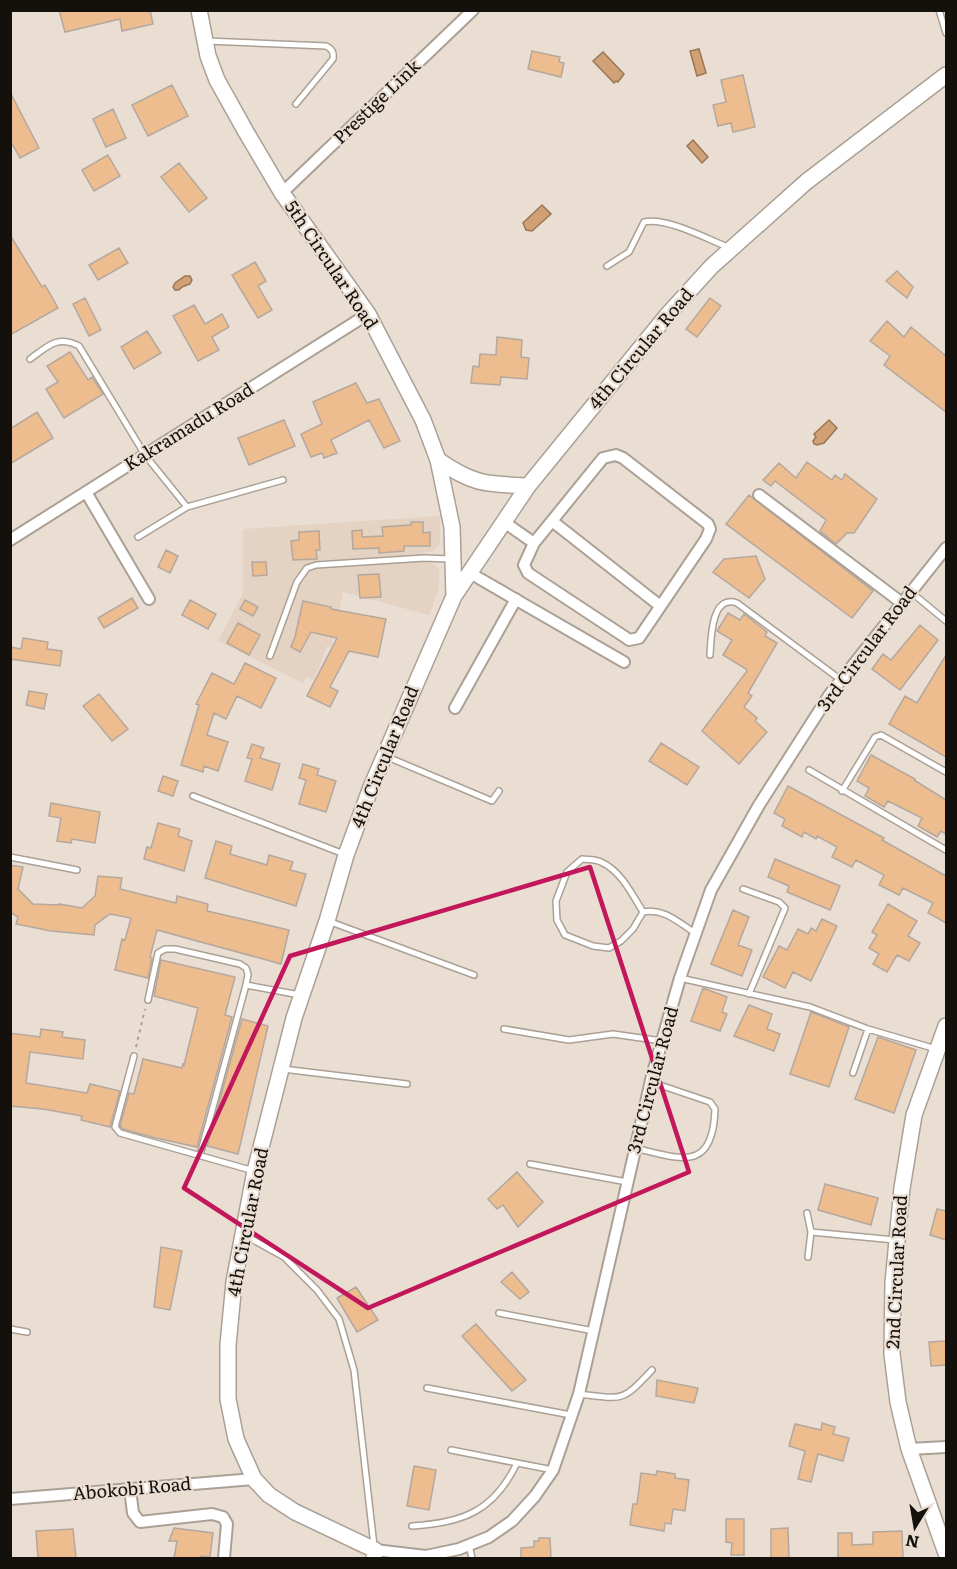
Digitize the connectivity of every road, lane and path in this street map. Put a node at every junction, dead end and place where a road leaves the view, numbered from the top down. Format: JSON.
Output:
{"nodes":[{"id":1,"x":199,"y":10,"type":"edge"},
{"id":2,"x":473,"y":10,"type":"edge"},
{"id":3,"x":939,"y":10,"type":"edge"},
{"id":4,"x":946,"y":33,"type":"edge"},
{"id":5,"x":204,"y":41,"type":"junction"},
{"id":6,"x":944,"y":74,"type":"edge"},
{"id":7,"x":296,"y":104,"type":"dead end"},
{"id":8,"x":282,"y":193,"type":"junction"},
{"id":9,"x":732,"y":248,"type":"junction"},
{"id":10,"x":607,"y":266,"type":"dead end"},
{"id":11,"x":368,"y":314,"type":"junction"},
{"id":12,"x":30,"y":359,"type":"dead end"},
{"id":13,"x":145,"y":455,"type":"junction"},
{"id":14,"x":438,"y":460,"type":"junction"},
{"id":15,"x":283,"y":480,"type":"dead end"},
{"id":16,"x":528,"y":486,"type":"junction"},
{"id":17,"x":86,"y":492,"type":"junction"},
{"id":18,"x":759,"y":495,"type":"dead end"},
{"id":19,"x":187,"y":507,"type":"junction"},
{"id":20,"x":552,"y":521,"type":"junction"},
{"id":21,"x":504,"y":522,"type":"junction"},
{"id":22,"x":138,"y":537,"type":"dead end"},
{"id":23,"x":10,"y":540,"type":"edge"},
{"id":24,"x":534,"y":543,"type":"junction"},
{"id":25,"x":946,"y":548,"type":"edge"},
{"id":26,"x":453,"y":559,"type":"junction"},
{"id":27,"x":470,"y":573,"type":"junction"},
{"id":28,"x":910,"y":591,"type":"junction"},
{"id":29,"x":454,"y":596,"type":"junction"},
{"id":30,"x":149,"y":599,"type":"dead end"},
{"id":31,"x":516,"y":599,"type":"junction"},
{"id":32,"x":902,"y":603,"type":"junction"},
{"id":33,"x":659,"y":605,"type":"junction"},
{"id":34,"x":946,"y":621,"type":"edge"},
{"id":35,"x":710,"y":654,"type":"dead end"},
{"id":36,"x":270,"y":656,"type":"dead end"},
{"id":37,"x":624,"y":662,"type":"dead end"},
{"id":38,"x":841,"y":680,"type":"junction"},
{"id":39,"x":454,"y":708,"type":"dead end"},
{"id":40,"x":384,"y":755,"type":"junction"},
{"id":41,"x":809,"y":770,"type":"dead end"},
{"id":42,"x":946,"y":772,"type":"edge"},
{"id":43,"x":499,"y":791,"type":"dead end"},
{"id":44,"x":842,"y":791,"type":"junction"},
{"id":45,"x":193,"y":796,"type":"dead end"},
{"id":46,"x":946,"y":850,"type":"edge"},
{"id":47,"x":346,"y":855,"type":"junction"},
{"id":48,"x":10,"y":857,"type":"edge"},
{"id":49,"x":77,"y":870,"type":"dead end"},
{"id":50,"x":743,"y":889,"type":"dead end"},
{"id":51,"x":643,"y":912,"type":"junction"},
{"id":52,"x":327,"y":921,"type":"junction"},
{"id":53,"x":696,"y":933,"type":"junction"},
{"id":54,"x":474,"y":975,"type":"dead end"},
{"id":55,"x":680,"y":978,"type":"junction"},
{"id":56,"x":246,"y":985,"type":"junction"},
{"id":57,"x":749,"y":994,"type":"junction"},
{"id":58,"x":302,"y":995,"type":"junction"},
{"id":59,"x":148,"y":1000,"type":"joint"},
{"id":60,"x":946,"y":1026,"type":"edge"},
{"id":61,"x":504,"y":1029,"type":"dead end"},
{"id":62,"x":868,"y":1029,"type":"junction"},
{"id":63,"x":662,"y":1041,"type":"junction"},
{"id":64,"x":937,"y":1050,"type":"junction"},
{"id":65,"x":134,"y":1056,"type":"joint"},
{"id":66,"x":282,"y":1069,"type":"junction"},
{"id":67,"x":853,"y":1073,"type":"dead end"},
{"id":68,"x":651,"y":1082,"type":"junction"},
{"id":69,"x":407,"y":1084,"type":"dead end"},
{"id":70,"x":635,"y":1148,"type":"junction"},
{"id":71,"x":200,"y":1155,"type":"junction"},
{"id":72,"x":530,"y":1164,"type":"dead end"},
{"id":73,"x":255,"y":1171,"type":"junction"},
{"id":74,"x":627,"y":1182,"type":"junction"},
{"id":75,"x":807,"y":1213,"type":"dead end"},
{"id":76,"x":811,"y":1232,"type":"junction"},
{"id":77,"x":243,"y":1234,"type":"junction"},
{"id":78,"x":897,"y":1240,"type":"junction"},
{"id":79,"x":808,"y":1257,"type":"dead end"},
{"id":80,"x":499,"y":1313,"type":"dead end"},
{"id":81,"x":10,"y":1329,"type":"edge"},
{"id":82,"x":594,"y":1331,"type":"junction"},
{"id":83,"x":27,"y":1332,"type":"dead end"},
{"id":84,"x":652,"y":1370,"type":"dead end"},
{"id":85,"x":427,"y":1388,"type":"dead end"},
{"id":86,"x":579,"y":1394,"type":"junction"},
{"id":87,"x":573,"y":1416,"type":"junction"},
{"id":88,"x":946,"y":1447,"type":"edge"},
{"id":89,"x":909,"y":1449,"type":"junction"},
{"id":90,"x":451,"y":1450,"type":"dead end"},
{"id":91,"x":517,"y":1463,"type":"junction"},
{"id":92,"x":553,"y":1470,"type":"junction"},
{"id":93,"x":254,"y":1479,"type":"junction"},
{"id":94,"x":130,"y":1489,"type":"junction"},
{"id":95,"x":10,"y":1500,"type":"edge"},
{"id":96,"x":412,"y":1526,"type":"dead end"},
{"id":97,"x":469,"y":1545,"type":"junction"},
{"id":98,"x":946,"y":1553,"type":"edge"},
{"id":99,"x":374,"y":1554,"type":"edge"},
{"id":100,"x":224,"y":1558,"type":"edge"},
{"id":101,"x":472,"y":1558,"type":"edge"}],
"edges":[{"from":1,"to":5,"type":"street","name":"5th Circular Road"},
{"from":2,"to":8,"type":"street","name":"Prestige Link"},
{"from":3,"to":4,"type":"lane"},
{"from":5,"to":7,"type":"lane"},
{"from":5,"to":8,"type":"street","name":"5th Circular Road"},
{"from":6,"to":9,"type":"street","name":"4th Circular Road"},
{"from":8,"to":11,"type":"street","name":"5th Circular Road"},
{"from":9,"to":10,"type":"lane"},
{"from":9,"to":16,"type":"street","name":"4th Circular Road"},
{"from":11,"to":13,"type":"street","name":"Kakramadu Road"},
{"from":11,"to":14,"type":"street","name":"5th Circular Road"},
{"from":12,"to":13,"type":"lane"},
{"from":13,"to":17,"type":"street","name":"Kakramadu Road"},
{"from":13,"to":19,"type":"lane"},
{"from":14,"to":16,"type":"street"},
{"from":14,"to":26,"type":"street","name":"5th Circular Road"},
{"from":15,"to":19,"type":"lane"},
{"from":16,"to":21,"type":"street","name":"4th Circular Road"},
{"from":17,"to":23,"type":"street","name":"Kakramadu Road"},
{"from":17,"to":30,"type":"street"},
{"from":18,"to":32,"type":"street"},
{"from":19,"to":22,"type":"lane"},
{"from":20,"to":24,"type":"street"},
{"from":20,"to":33,"type":"street"},
{"from":20,"to":33,"type":"street"},
{"from":21,"to":24,"type":"street"},
{"from":21,"to":27,"type":"street","name":"4th Circular Road"},
{"from":24,"to":33,"type":"street"},
{"from":25,"to":28,"type":"street","name":"3rd Circular Road"},
{"from":26,"to":29,"type":"street","name":"5th Circular Road"},
{"from":26,"to":36,"type":"lane"},
{"from":27,"to":29,"type":"street","name":"4th Circular Road"},
{"from":27,"to":31,"type":"street"},
{"from":28,"to":32,"type":"street","name":"3rd Circular Road"},
{"from":28,"to":34,"type":"lane"},
{"from":29,"to":40,"type":"street","name":"4th Circular Road"},
{"from":31,"to":37,"type":"street"},
{"from":31,"to":39,"type":"street"},
{"from":32,"to":38,"type":"street","name":"3rd Circular Road"},
{"from":35,"to":38,"type":"lane"},
{"from":38,"to":53,"type":"street","name":"3rd Circular Road"},
{"from":40,"to":43,"type":"lane"},
{"from":40,"to":47,"type":"street","name":"4th Circular Road"},
{"from":41,"to":44,"type":"lane"},
{"from":42,"to":44,"type":"lane"},
{"from":44,"to":46,"type":"lane"},
{"from":45,"to":47,"type":"lane"},
{"from":47,"to":52,"type":"street","name":"4th Circular Road"},
{"from":48,"to":49,"type":"lane"},
{"from":50,"to":57,"type":"lane"},
{"from":51,"to":51,"type":"lane"},
{"from":51,"to":53,"type":"lane"},
{"from":52,"to":54,"type":"lane"},
{"from":52,"to":58,"type":"street","name":"4th Circular Road"},
{"from":53,"to":55,"type":"street","name":"3rd Circular Road"},
{"from":55,"to":57,"type":"lane"},
{"from":55,"to":63,"type":"street","name":"3rd Circular Road"},
{"from":56,"to":58,"type":"lane"},
{"from":56,"to":59,"type":"lane"},
{"from":56,"to":71,"type":"lane"},
{"from":57,"to":62,"type":"lane"},
{"from":58,"to":66,"type":"street","name":"4th Circular Road"},
{"from":59,"to":65,"type":"path"},
{"from":60,"to":64,"type":"street","name":"2nd Circular Road"},
{"from":61,"to":63,"type":"lane"},
{"from":62,"to":64,"type":"lane"},
{"from":62,"to":67,"type":"lane"},
{"from":63,"to":68,"type":"street","name":"3rd Circular Road"},
{"from":64,"to":78,"type":"street","name":"2nd Circular Road"},
{"from":65,"to":71,"type":"lane"},
{"from":66,"to":69,"type":"lane"},
{"from":66,"to":73,"type":"street","name":"4th Circular Road"},
{"from":68,"to":70,"type":"street","name":"3rd Circular Road"},
{"from":68,"to":70,"type":"lane"},
{"from":70,"to":74,"type":"street","name":"3rd Circular Road"},
{"from":71,"to":73,"type":"lane"},
{"from":72,"to":74,"type":"lane"},
{"from":73,"to":77,"type":"street","name":"4th Circular Road"},
{"from":74,"to":82,"type":"street","name":"3rd Circular Road"},
{"from":75,"to":76,"type":"lane"},
{"from":76,"to":78,"type":"lane"},
{"from":76,"to":79,"type":"lane"},
{"from":77,"to":93,"type":"street","name":"4th Circular Road"},
{"from":77,"to":99,"type":"lane"},
{"from":78,"to":89,"type":"street","name":"2nd Circular Road"},
{"from":80,"to":82,"type":"lane"},
{"from":81,"to":83,"type":"lane"},
{"from":82,"to":86,"type":"street","name":"3rd Circular Road"},
{"from":84,"to":86,"type":"lane"},
{"from":85,"to":87,"type":"lane"},
{"from":86,"to":87,"type":"street","name":"3rd Circular Road"},
{"from":87,"to":92,"type":"street","name":"3rd Circular Road"},
{"from":88,"to":89,"type":"street"},
{"from":89,"to":98,"type":"street","name":"2nd Circular Road"},
{"from":90,"to":91,"type":"lane"},
{"from":91,"to":92,"type":"lane"},
{"from":91,"to":96,"type":"lane"},
{"from":92,"to":97,"type":"street","name":"3rd Circular Road"},
{"from":93,"to":94,"type":"street","name":"Abokobi Road"},
{"from":93,"to":99,"type":"street","name":"4th Circular Road"},
{"from":94,"to":95,"type":"street","name":"Abokobi Road"},
{"from":94,"to":100,"type":"street"},
{"from":97,"to":99,"type":"street","name":"3rd Circular Road"},
{"from":97,"to":101,"type":"lane"}]}
